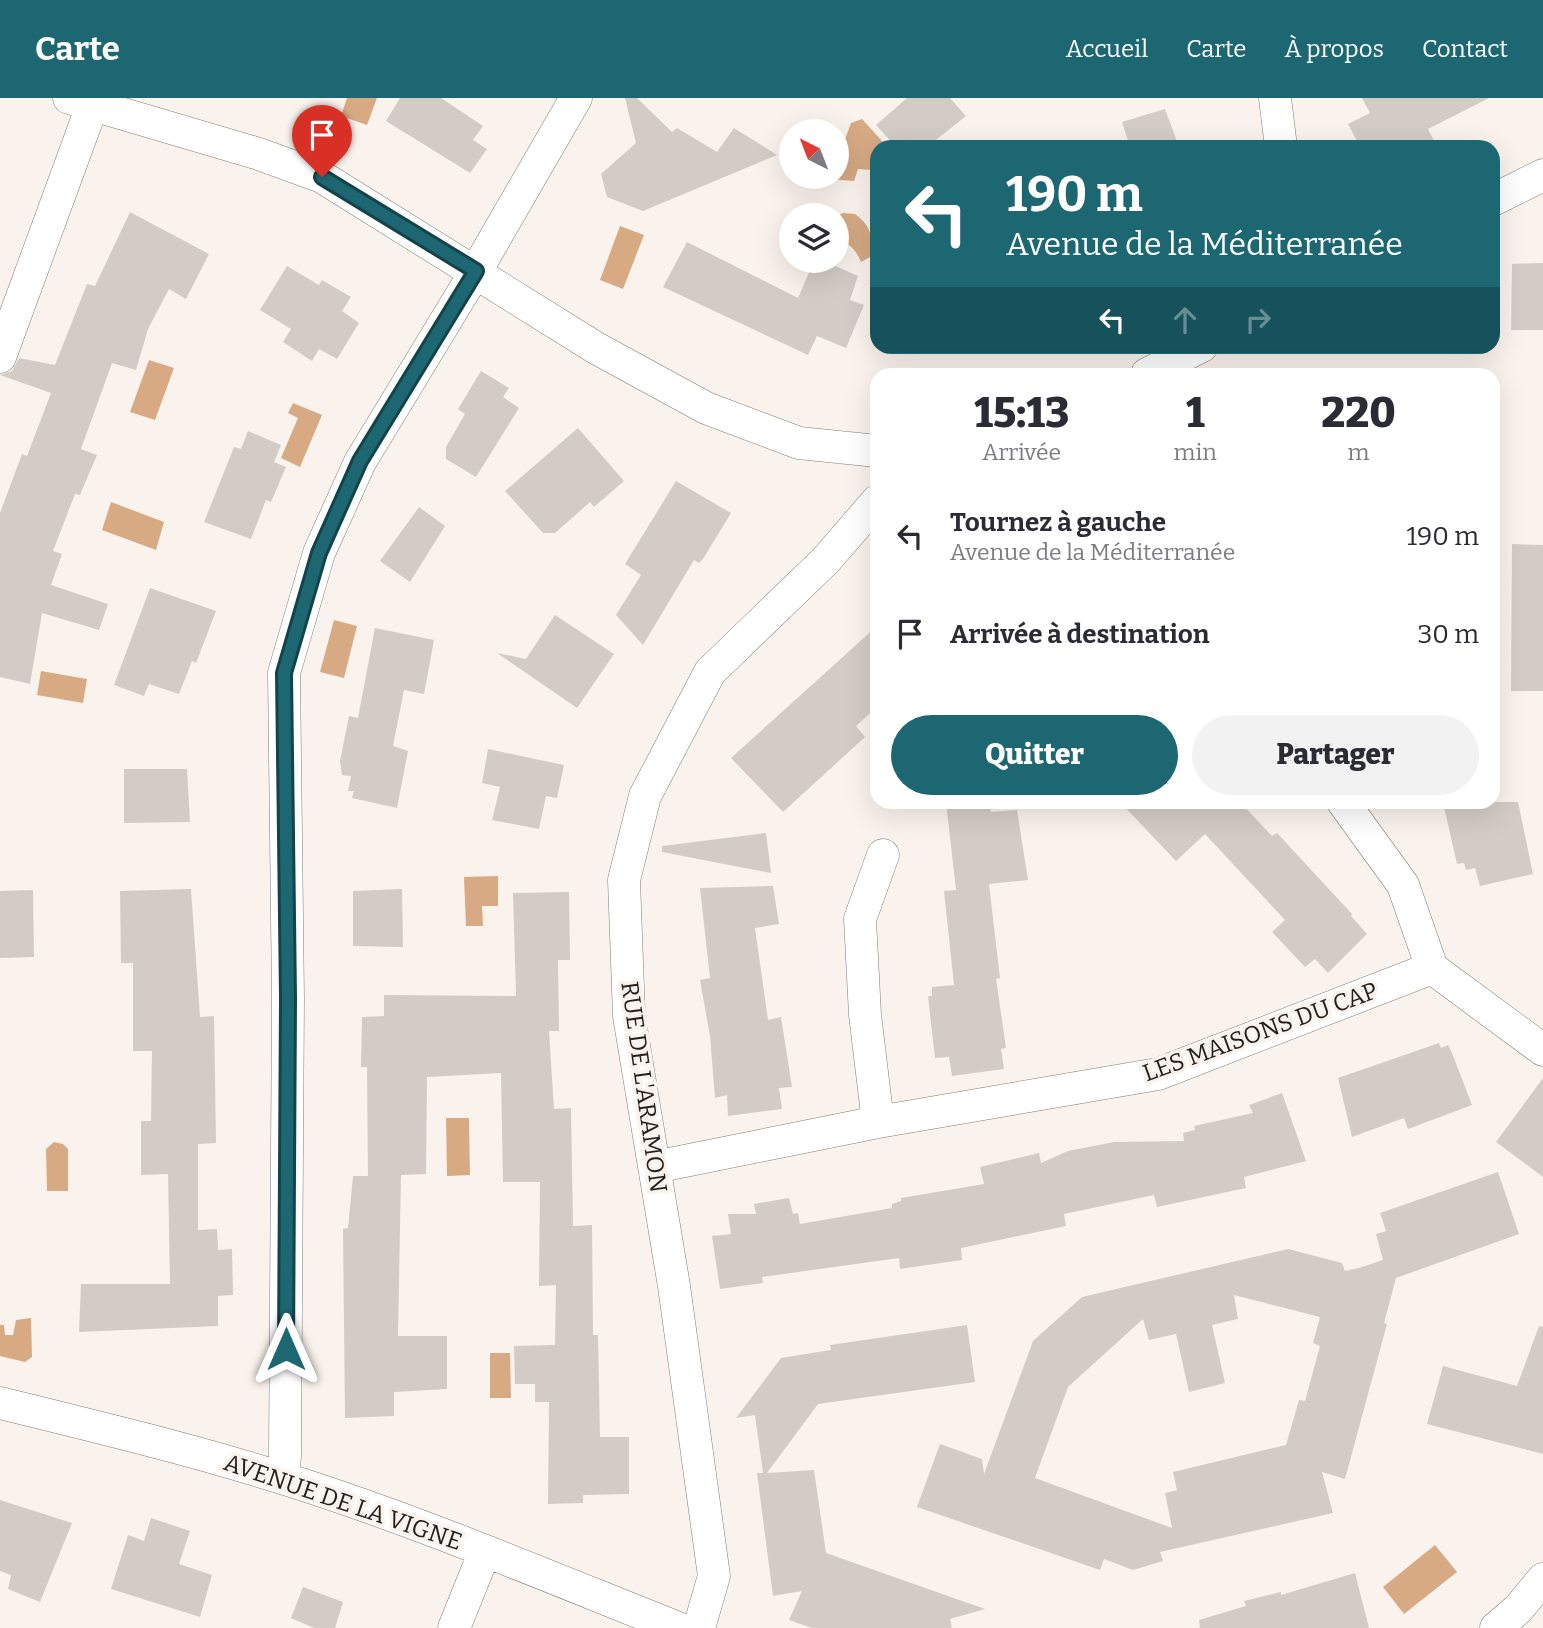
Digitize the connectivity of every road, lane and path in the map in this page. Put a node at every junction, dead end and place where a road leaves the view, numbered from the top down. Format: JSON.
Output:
{"nodes":[{"id":1,"x":576,"y":98,"type":"edge"},
{"id":2,"x":1275,"y":98,"type":"edge"},
{"id":3,"x":85,"y":100,"type":"edge"},
{"id":4,"x":1280,"y":140,"type":"edge"},
{"id":5,"x":1543,"y":175,"type":"edge"},
{"id":6,"x":1500,"y":196,"type":"edge"},
{"id":7,"x":476,"y":271,"type":"junction"},
{"id":8,"x":1186,"y":354,"type":"edge"},
{"id":9,"x":0,"y":357,"type":"edge"},
{"id":10,"x":1159,"y":368,"type":"edge"},
{"id":11,"x":870,"y":450,"type":"edge"},
{"id":12,"x":870,"y":509,"type":"edge"},
{"id":13,"x":1348,"y":809,"type":"edge"},
{"id":14,"x":883,"y":855,"type":"dead end"},
{"id":15,"x":1432,"y":968,"type":"junction"},
{"id":16,"x":1543,"y":1050,"type":"edge"},
{"id":17,"x":878,"y":1122,"type":"junction"},
{"id":18,"x":655,"y":1167,"type":"junction"},
{"id":19,"x":0,"y":1403,"type":"edge"},
{"id":20,"x":282,"y":1478,"type":"junction"},
{"id":21,"x":485,"y":1551,"type":"junction"},
{"id":22,"x":1543,"y":1579,"type":"edge"},
{"id":23,"x":454,"y":1628,"type":"edge"},
{"id":24,"x":678,"y":1628,"type":"edge"},
{"id":25,"x":699,"y":1628,"type":"edge"},
{"id":26,"x":1496,"y":1628,"type":"edge"}],
"edges":[{"from":1,"to":7,"type":"street"},
{"from":2,"to":4,"type":"street"},
{"from":3,"to":7,"type":"street"},
{"from":3,"to":9,"type":"street"},
{"from":5,"to":6,"type":"street"},
{"from":7,"to":11,"type":"street"},
{"from":7,"to":20,"type":"street"},
{"from":8,"to":10,"type":"street"},
{"from":12,"to":18,"type":"street","name":"RUE DE L'ARAMON"},
{"from":13,"to":15,"type":"street"},
{"from":14,"to":17,"type":"street"},
{"from":15,"to":16,"type":"street"},
{"from":15,"to":17,"type":"street","name":"LES MAISONS DU CAP"},
{"from":17,"to":18,"type":"street","name":"LES MAISONS DU CAP"},
{"from":18,"to":25,"type":"street","name":"RUE DE L'ARAMON"},
{"from":19,"to":20,"type":"street","name":"AVENUE DE LA VIGNE"},
{"from":20,"to":21,"type":"street","name":"AVENUE DE LA VIGNE"},
{"from":21,"to":23,"type":"street"},
{"from":21,"to":24,"type":"street","name":"AVENUE DE LA VIGNE"},
{"from":22,"to":26,"type":"street"}]}
